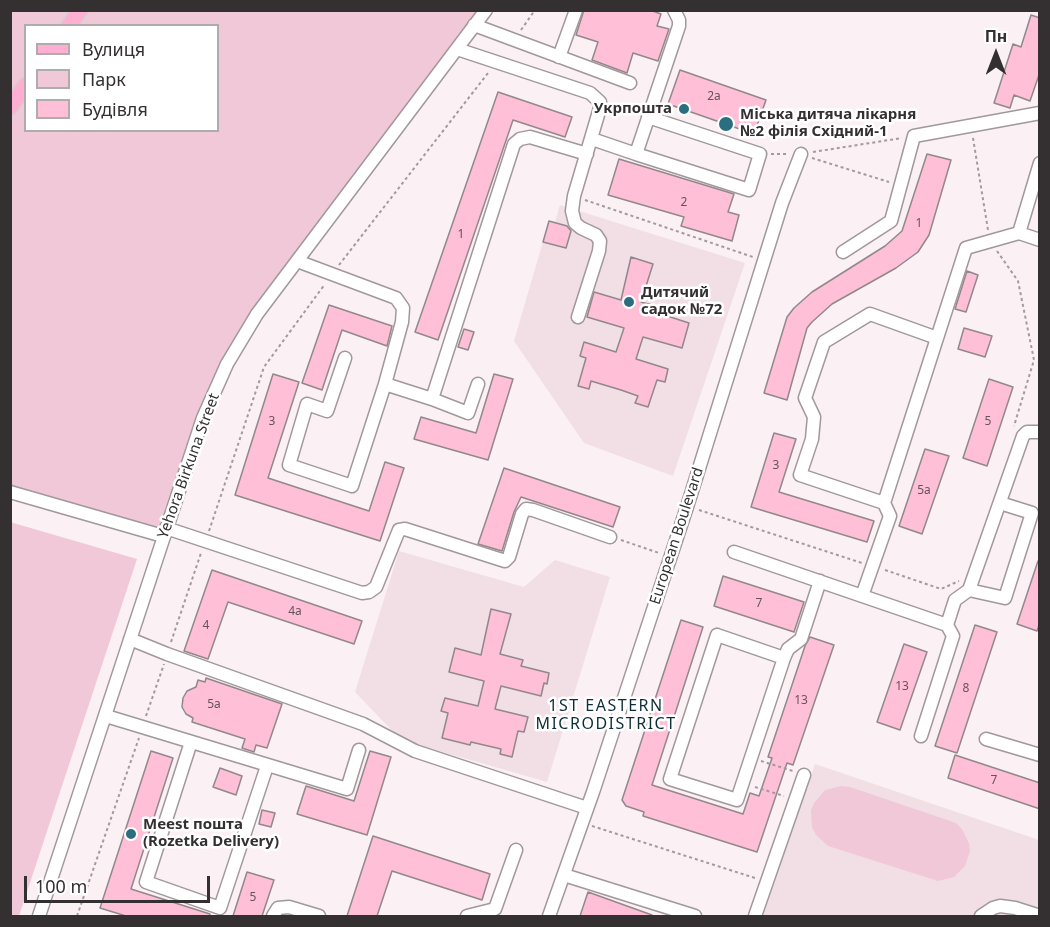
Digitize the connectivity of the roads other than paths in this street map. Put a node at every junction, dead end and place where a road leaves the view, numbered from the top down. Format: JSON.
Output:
{"nodes":[{"id":1,"x":80,"y":10,"type":"edge"},
{"id":2,"x":486,"y":10,"type":"edge"},
{"id":3,"x":576,"y":10,"type":"edge"},
{"id":4,"x":674,"y":10,"type":"edge"},
{"id":5,"x":70,"y":24,"type":"edge"},
{"id":6,"x":474,"y":25,"type":"junction"},
{"id":7,"x":457,"y":49,"type":"junction"},
{"id":8,"x":559,"y":57,"type":"junction"},
{"id":9,"x":630,"y":83,"type":"dead end"},
{"id":10,"x":24,"y":88,"type":"edge"},
{"id":11,"x":10,"y":107,"type":"edge"},
{"id":12,"x":1040,"y":113,"type":"edge"},
{"id":13,"x":648,"y":117,"type":"junction"},
{"id":14,"x":592,"y":139,"type":"junction"},
{"id":15,"x":587,"y":154,"type":"junction"},
{"id":16,"x":636,"y":154,"type":"junction"},
{"id":17,"x":801,"y":154,"type":"road end"},
{"id":18,"x":1040,"y":163,"type":"edge"},
{"id":19,"x":1019,"y":232,"type":"junction"},
{"id":20,"x":1040,"y":240,"type":"edge"},
{"id":21,"x":843,"y":252,"type":"dead end"},
{"id":22,"x":297,"y":261,"type":"junction"},
{"id":23,"x":578,"y":317,"type":"dead end"},
{"id":24,"x":937,"y":338,"type":"junction"},
{"id":25,"x":345,"y":358,"type":"dead end"},
{"id":26,"x":385,"y":384,"type":"junction"},
{"id":27,"x":477,"y":384,"type":"dead end"},
{"id":28,"x":432,"y":399,"type":"junction"},
{"id":29,"x":1040,"y":432,"type":"edge"},
{"id":30,"x":10,"y":492,"type":"edge"},
{"id":31,"x":884,"y":503,"type":"junction"},
{"id":32,"x":1000,"y":503,"type":"junction"},
{"id":33,"x":164,"y":532,"type":"junction"},
{"id":34,"x":610,"y":537,"type":"road end"},
{"id":35,"x":734,"y":552,"type":"dead end"},
{"id":36,"x":820,"y":581,"type":"junction"},
{"id":37,"x":968,"y":584,"type":"junction"},
{"id":38,"x":862,"y":596,"type":"junction"},
{"id":39,"x":947,"y":625,"type":"junction"},
{"id":40,"x":130,"y":639,"type":"junction"},
{"id":41,"x":784,"y":658,"type":"junction"},
{"id":42,"x":106,"y":716,"type":"junction"},
{"id":43,"x":921,"y":736,"type":"dead end"},
{"id":44,"x":986,"y":739,"type":"dead end"},
{"id":45,"x":191,"y":742,"type":"junction"},
{"id":46,"x":359,"y":750,"type":"dead end"},
{"id":47,"x":1040,"y":755,"type":"edge"},
{"id":48,"x":267,"y":766,"type":"junction"},
{"id":49,"x":804,"y":775,"type":"road end"},
{"id":50,"x":587,"y":808,"type":"junction"},
{"id":51,"x":516,"y":850,"type":"dead end"},
{"id":52,"x":564,"y":875,"type":"junction"},
{"id":53,"x":39,"y":916,"type":"edge"},
{"id":54,"x":273,"y":916,"type":"edge"},
{"id":55,"x":319,"y":916,"type":"edge"},
{"id":56,"x":467,"y":916,"type":"edge"},
{"id":57,"x":549,"y":916,"type":"edge"},
{"id":58,"x":695,"y":916,"type":"edge"},
{"id":59,"x":755,"y":916,"type":"edge"},
{"id":60,"x":981,"y":916,"type":"edge"},
{"id":61,"x":1040,"y":916,"type":"edge"}],
"edges":[{"from":1,"to":5,"type":"main road"},
{"from":2,"to":6,"type":"street","name":"Yehora Birkuna Street"},
{"from":3,"to":8,"type":"street"},
{"from":4,"to":13,"type":"street"},
{"from":6,"to":7,"type":"street","name":"Yehora Birkuna Street"},
{"from":6,"to":8,"type":"street"},
{"from":7,"to":14,"type":"street"},
{"from":7,"to":22,"type":"street","name":"Yehora Birkuna Street"},
{"from":8,"to":9,"type":"street"},
{"from":10,"to":11,"type":"main road"},
{"from":12,"to":21,"type":"street"},
{"from":13,"to":16,"type":"street"},
{"from":13,"to":16,"type":"street"},
{"from":14,"to":15,"type":"street"},
{"from":14,"to":16,"type":"street"},
{"from":15,"to":23,"type":"street"},
{"from":15,"to":28,"type":"street"},
{"from":17,"to":50,"type":"street","name":"European Boulevard"},
{"from":18,"to":19,"type":"street"},
{"from":19,"to":20,"type":"street"},
{"from":19,"to":24,"type":"street"},
{"from":22,"to":26,"type":"street"},
{"from":22,"to":33,"type":"street","name":"Yehora Birkuna Street"},
{"from":24,"to":31,"type":"street"},
{"from":24,"to":31,"type":"street"},
{"from":25,"to":26,"type":"street"},
{"from":26,"to":28,"type":"street"},
{"from":27,"to":28,"type":"street"},
{"from":29,"to":32,"type":"street"},
{"from":30,"to":33,"type":"street"},
{"from":31,"to":38,"type":"street"},
{"from":32,"to":37,"type":"street"},
{"from":32,"to":37,"type":"street"},
{"from":33,"to":34,"type":"street"},
{"from":33,"to":40,"type":"street","name":"Yehora Birkuna Street"},
{"from":35,"to":36,"type":"street"},
{"from":36,"to":38,"type":"street"},
{"from":36,"to":41,"type":"street"},
{"from":37,"to":39,"type":"street"},
{"from":38,"to":39,"type":"street"},
{"from":39,"to":43,"type":"street"},
{"from":40,"to":42,"type":"street","name":"Yehora Birkuna Street"},
{"from":40,"to":50,"type":"street"},
{"from":41,"to":41,"type":"street"},
{"from":42,"to":45,"type":"street"},
{"from":42,"to":53,"type":"street","name":"Yehora Birkuna Street"},
{"from":44,"to":47,"type":"street"},
{"from":45,"to":48,"type":"street"},
{"from":45,"to":48,"type":"street"},
{"from":46,"to":48,"type":"street"},
{"from":49,"to":59,"type":"street"},
{"from":50,"to":52,"type":"street","name":"European Boulevard"},
{"from":51,"to":56,"type":"street"},
{"from":52,"to":57,"type":"street","name":"European Boulevard"},
{"from":52,"to":58,"type":"street"},
{"from":54,"to":55,"type":"street"},
{"from":60,"to":61,"type":"street"}]}
